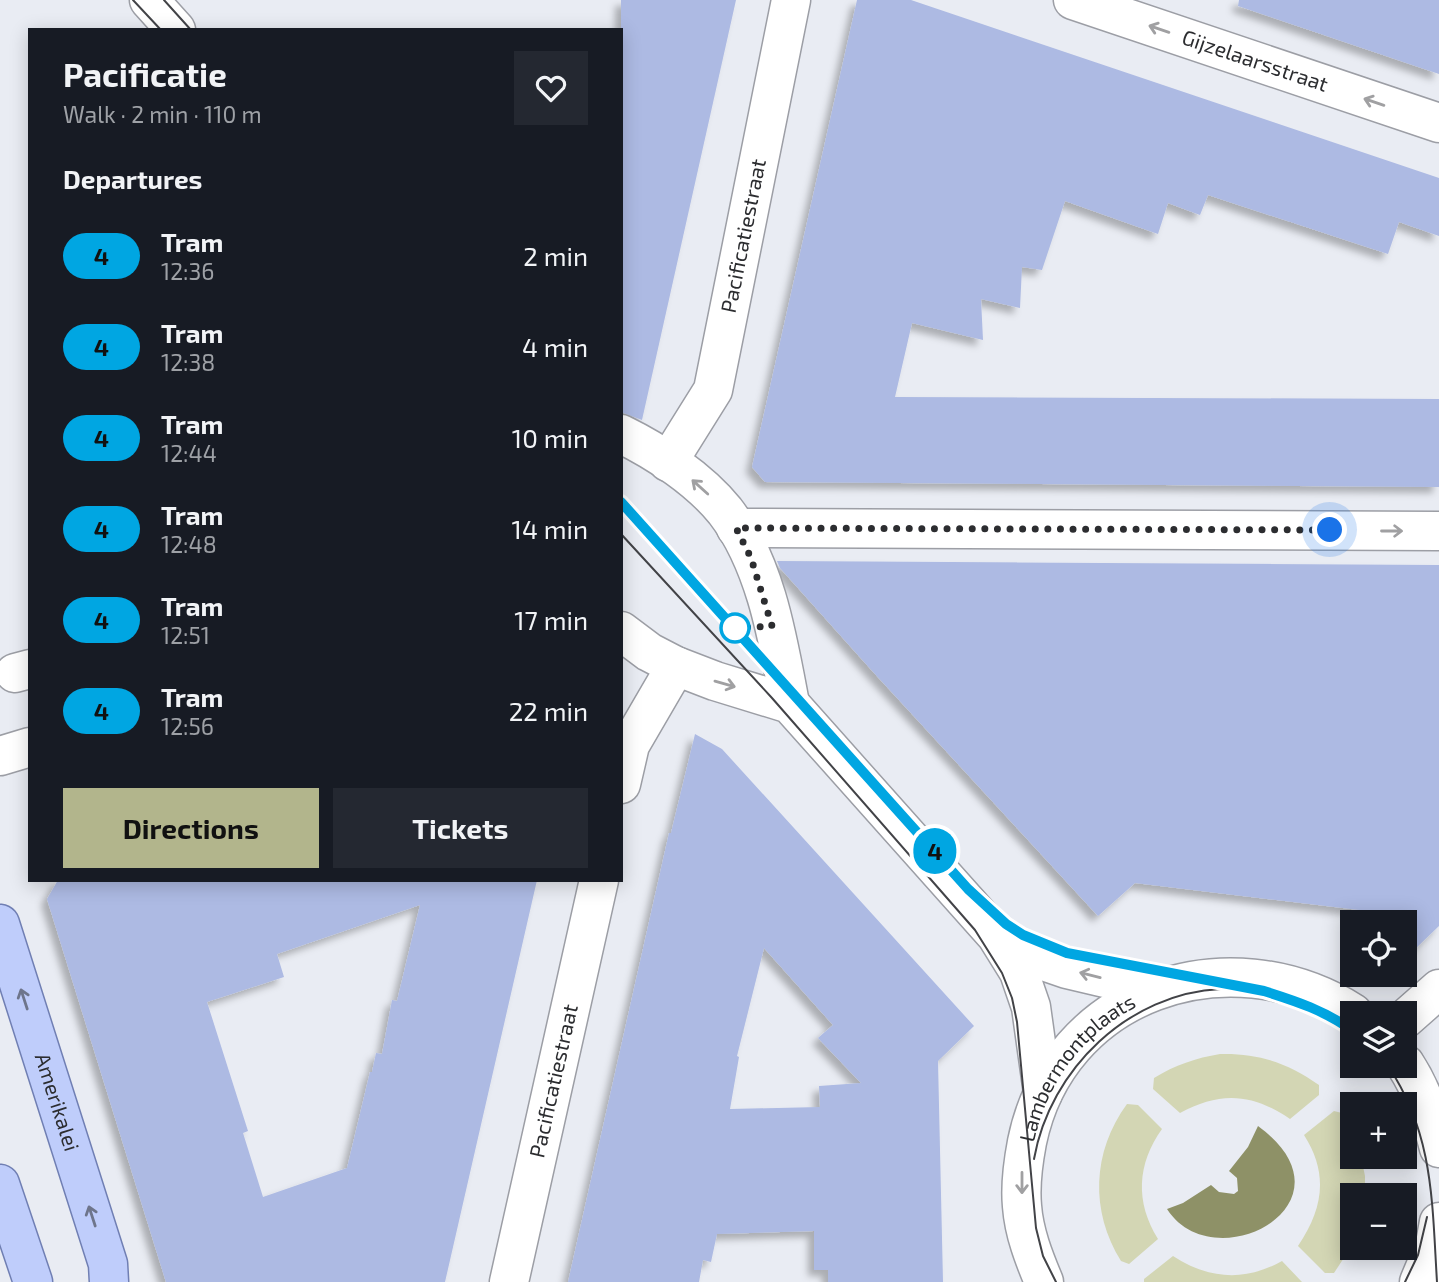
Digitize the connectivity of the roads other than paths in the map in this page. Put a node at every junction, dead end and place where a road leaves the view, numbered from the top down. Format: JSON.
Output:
{"nodes":[{"id":1,"x":149,"y":0,"type":"edge"},
{"id":2,"x":791,"y":0,"type":"edge"},
{"id":3,"x":1073,"y":0,"type":"edge"},
{"id":4,"x":174,"y":28,"type":"edge"},
{"id":5,"x":1439,"y":123,"type":"edge"},
{"id":6,"x":623,"y":435,"type":"edge"},
{"id":7,"x":668,"y":462,"type":"junction"},
{"id":8,"x":736,"y":528,"type":"junction"},
{"id":9,"x":1439,"y":531,"type":"edge"},
{"id":10,"x":623,"y":632,"type":"edge"},
{"id":11,"x":623,"y":666,"type":"edge"},
{"id":12,"x":670,"y":677,"type":"junction"},
{"id":13,"x":790,"y":704,"type":"junction"},
{"id":14,"x":28,"y":748,"type":"edge"},
{"id":15,"x":0,"y":756,"type":"edge"},
{"id":16,"x":623,"y":775,"type":"edge"},
{"id":17,"x":600,"y":882,"type":"edge"},
{"id":18,"x":0,"y":924,"type":"edge"},
{"id":19,"x":996,"y":935,"type":"junction"},
{"id":20,"x":1439,"y":989,"type":"edge"},
{"id":21,"x":1156,"y":990,"type":"junction"},
{"id":22,"x":1340,"y":1005,"type":"edge"},
{"id":23,"x":1417,"y":1008,"type":"edge"},
{"id":24,"x":1414,"y":1078,"type":"edge"},
{"id":25,"x":1043,"y":1093,"type":"junction"},
{"id":26,"x":1439,"y":1148,"type":"edge"},
{"id":27,"x":0,"y":1184,"type":"edge"},
{"id":28,"x":1439,"y":1222,"type":"edge"},
{"id":29,"x":33,"y":1282,"type":"edge"},
{"id":30,"x":109,"y":1282,"type":"edge"},
{"id":31,"x":509,"y":1282,"type":"edge"},
{"id":32,"x":1044,"y":1282,"type":"edge"},
{"id":33,"x":1419,"y":1282,"type":"edge"}],
"edges":[{"from":1,"to":4,"type":"street"},
{"from":2,"to":7,"type":"street","name":"Pacificatiestraat"},
{"from":5,"to":3,"type":"street","name":"Gijzelaarsstraat","one_way":true},
{"from":6,"to":7,"type":"street"},
{"from":8,"to":7,"type":"street","one_way":true},
{"from":8,"to":9,"type":"street","one_way":true},
{"from":8,"to":13,"type":"street"},
{"from":10,"to":12,"type":"street"},
{"from":11,"to":12,"type":"street"},
{"from":12,"to":13,"type":"street","one_way":true},
{"from":12,"to":16,"type":"street"},
{"from":13,"to":19,"type":"street"},
{"from":14,"to":15,"type":"street"},
{"from":17,"to":31,"type":"street","name":"Pacificatiestraat"},
{"from":30,"to":18,"type":"main road","name":"Amerikalei","one_way":true},
{"from":21,"to":19,"type":"street","one_way":true},
{"from":19,"to":25,"type":"street"},
{"from":20,"to":23,"type":"street"},
{"from":21,"to":22,"type":"street","name":"Lambermontplaats"},
{"from":21,"to":25,"type":"street","name":"Lambermontplaats"},
{"from":24,"to":26,"type":"street"},
{"from":25,"to":32,"type":"street","name":"Lambermontplaats","one_way":true},
{"from":27,"to":29,"type":"main road"},
{"from":28,"to":33,"type":"street"}]}
